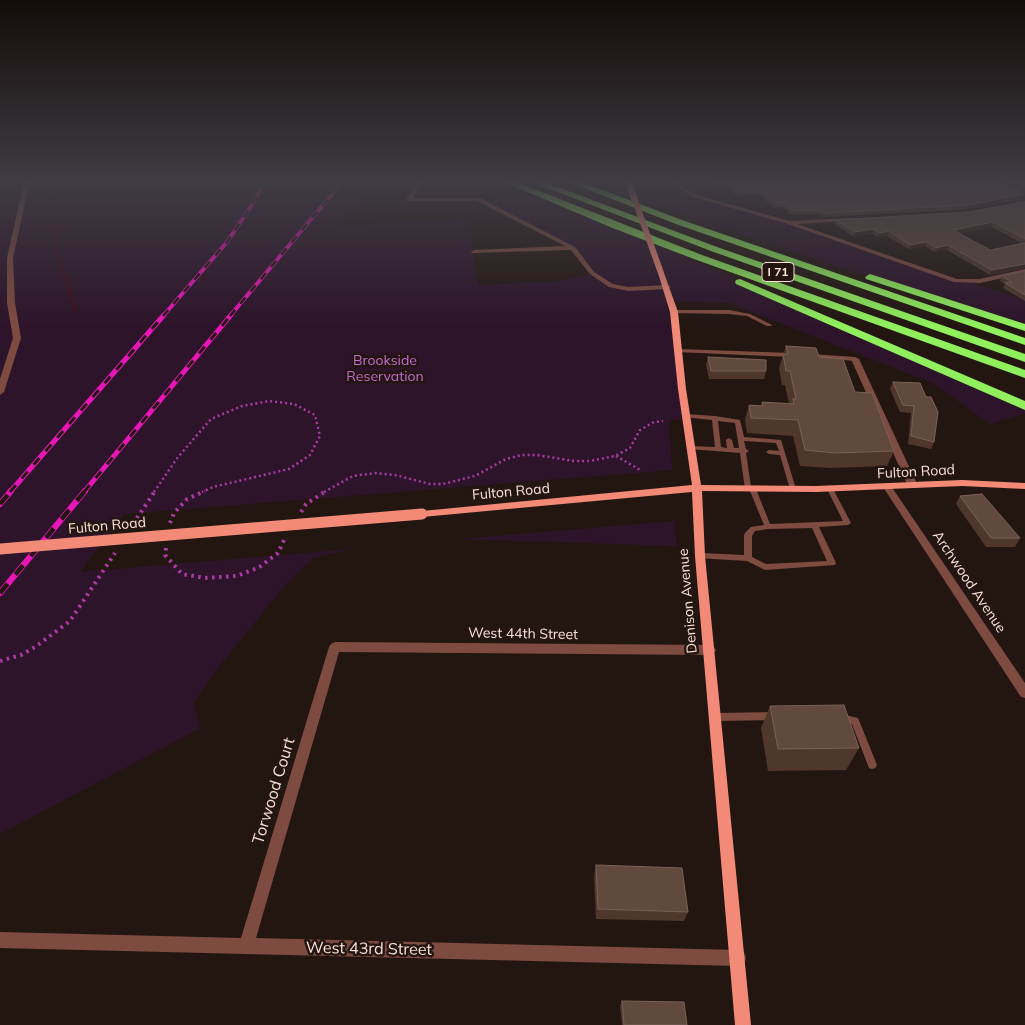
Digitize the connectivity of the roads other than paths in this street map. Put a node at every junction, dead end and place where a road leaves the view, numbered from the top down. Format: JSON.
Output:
{"nodes":[{"id":1,"x":16,"y":229,"type":"edge"},
{"id":2,"x":536,"y":229,"type":"edge"},
{"id":3,"x":622,"y":229,"type":"edge"},
{"id":4,"x":624,"y":229,"type":"edge"},
{"id":5,"x":645,"y":229,"type":"edge"},
{"id":6,"x":660,"y":229,"type":"edge"},
{"id":7,"x":699,"y":229,"type":"edge"},
{"id":8,"x":724,"y":229,"type":"edge"},
{"id":9,"x":807,"y":229,"type":"edge"},
{"id":10,"x":573,"y":248,"type":"junction"},
{"id":11,"x":474,"y":252,"type":"dead end"},
{"id":12,"x":1025,"y":271,"type":"edge"},
{"id":13,"x":876,"y":279,"type":"junction"},
{"id":14,"x":666,"y":287,"type":"junction"},
{"id":15,"x":674,"y":312,"type":"junction"},
{"id":16,"x":769,"y":325,"type":"dead end"},
{"id":17,"x":1025,"y":325,"type":"edge"},
{"id":18,"x":1025,"y":328,"type":"edge"},
{"id":19,"x":1025,"y":342,"type":"edge"},
{"id":20,"x":678,"y":351,"type":"junction"},
{"id":21,"x":1025,"y":358,"type":"edge"},
{"id":22,"x":855,"y":359,"type":"joint"},
{"id":23,"x":1025,"y":374,"type":"edge"},
{"id":24,"x":0,"y":392,"type":"edge"},
{"id":25,"x":1025,"y":406,"type":"edge"},
{"id":26,"x":686,"y":416,"type":"junction"},
{"id":27,"x":715,"y":418,"type":"junction"},
{"id":28,"x":742,"y":439,"type":"junction"},
{"id":29,"x":729,"y":440,"type":"dead end"},
{"id":30,"x":691,"y":448,"type":"junction"},
{"id":31,"x":718,"y":449,"type":"junction"},
{"id":32,"x":731,"y":450,"type":"junction"},
{"id":33,"x":744,"y":451,"type":"junction"},
{"id":34,"x":769,"y":452,"type":"dead end"},
{"id":35,"x":782,"y":453,"type":"junction"},
{"id":36,"x":914,"y":486,"type":"junction"},
{"id":37,"x":1025,"y":486,"type":"edge"},
{"id":38,"x":697,"y":488,"type":"junction"},
{"id":39,"x":888,"y":488,"type":"junction"},
{"id":40,"x":750,"y":489,"type":"junction"},
{"id":41,"x":830,"y":489,"type":"junction"},
{"id":42,"x":793,"y":490,"type":"junction"},
{"id":43,"x":814,"y":524,"type":"junction"},
{"id":44,"x":768,"y":527,"type":"junction"},
{"id":45,"x":0,"y":549,"type":"edge"},
{"id":46,"x":700,"y":556,"type":"junction"},
{"id":47,"x":748,"y":558,"type":"junction"},
{"id":48,"x":335,"y":647,"type":"joint"},
{"id":49,"x":710,"y":650,"type":"junction"},
{"id":50,"x":1025,"y":693,"type":"edge"},
{"id":51,"x":716,"y":716,"type":"junction"},
{"id":52,"x":790,"y":716,"type":"edge"},
{"id":53,"x":828,"y":716,"type":"edge"},
{"id":54,"x":872,"y":765,"type":"dead end"},
{"id":55,"x":0,"y":940,"type":"edge"},
{"id":56,"x":246,"y":946,"type":"junction"},
{"id":57,"x":738,"y":958,"type":"junction"},
{"id":58,"x":743,"y":1025,"type":"edge"}],
"edges":[{"from":1,"to":24,"type":"street"},
{"from":2,"to":10,"type":"street"},
{"from":3,"to":25,"type":"highway"},
{"from":4,"to":23,"type":"highway"},
{"from":5,"to":14,"type":"main road","name":"Denison Avenue","bridge":true},
{"from":6,"to":21,"type":"highway","number":"I 71"},
{"from":7,"to":19,"type":"highway","number":"I 71"},
{"from":8,"to":13,"type":"highway"},
{"from":9,"to":12,"type":"street"},
{"from":10,"to":11,"type":"street"},
{"from":10,"to":14,"type":"street"},
{"from":13,"to":17,"type":"highway"},
{"from":13,"to":18,"type":"highway"},
{"from":14,"to":15,"type":"main road","name":"Denison Avenue"},
{"from":15,"to":16,"type":"lane"},
{"from":15,"to":20,"type":"main road","name":"Denison Avenue"},
{"from":20,"to":22,"type":"lane"},
{"from":20,"to":26,"type":"main road","name":"Denison Avenue"},
{"from":22,"to":36,"type":"street"},
{"from":26,"to":27,"type":"lane"},
{"from":26,"to":30,"type":"main road","name":"Denison Avenue"},
{"from":27,"to":28,"type":"lane"},
{"from":27,"to":31,"type":"lane"},
{"from":28,"to":33,"type":"lane"},
{"from":28,"to":35,"type":"lane"},
{"from":29,"to":32,"type":"lane"},
{"from":30,"to":31,"type":"lane"},
{"from":30,"to":38,"type":"main road","name":"Denison Avenue"},
{"from":31,"to":32,"type":"lane"},
{"from":32,"to":33,"type":"lane"},
{"from":33,"to":40,"type":"lane"},
{"from":34,"to":35,"type":"lane"},
{"from":35,"to":42,"type":"lane"},
{"from":36,"to":37,"type":"main road","name":"Fulton Road"},
{"from":36,"to":39,"type":"main road","name":"Fulton Road"},
{"from":38,"to":40,"type":"main road","name":"Fulton Road"},
{"from":38,"to":45,"type":"main road","name":"Fulton Road","bridge":true},
{"from":38,"to":46,"type":"main road","name":"Denison Avenue"},
{"from":39,"to":41,"type":"main road","name":"Fulton Road"},
{"from":39,"to":50,"type":"street","name":"Archwood Avenue"},
{"from":40,"to":42,"type":"main road","name":"Fulton Road"},
{"from":40,"to":44,"type":"lane"},
{"from":41,"to":42,"type":"main road","name":"Fulton Road"},
{"from":41,"to":43,"type":"lane"},
{"from":43,"to":44,"type":"lane"},
{"from":43,"to":47,"type":"lane"},
{"from":44,"to":47,"type":"lane"},
{"from":46,"to":47,"type":"lane"},
{"from":46,"to":49,"type":"main road","name":"Denison Avenue"},
{"from":48,"to":49,"type":"street","name":"West 44th Street"},
{"from":48,"to":56,"type":"street","name":"Torwood Court"},
{"from":49,"to":51,"type":"main road","name":"Denison Avenue"},
{"from":51,"to":52,"type":"lane"},
{"from":51,"to":57,"type":"main road","name":"Denison Avenue"},
{"from":53,"to":54,"type":"lane"},
{"from":55,"to":56,"type":"street","name":"West 43rd Street"},
{"from":56,"to":57,"type":"street","name":"West 43rd Street"},
{"from":57,"to":58,"type":"main road","name":"Denison Avenue"}]}
